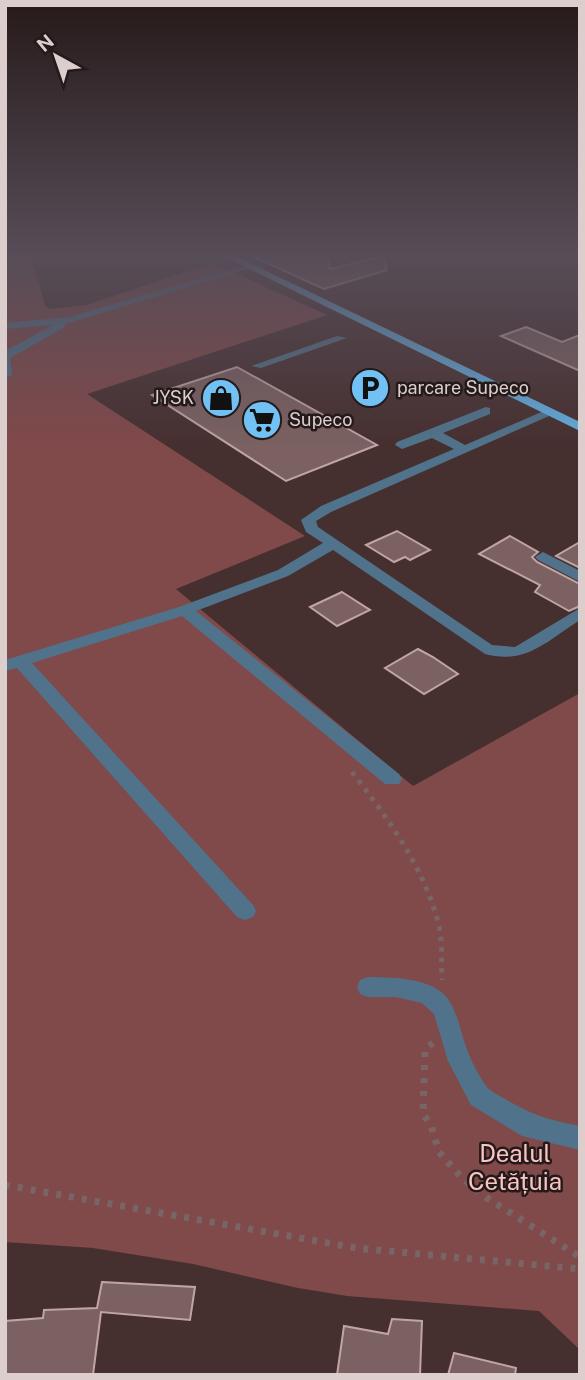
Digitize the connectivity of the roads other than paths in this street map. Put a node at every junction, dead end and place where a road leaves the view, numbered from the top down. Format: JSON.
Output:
{"nodes":[{"id":1,"x":75,"y":318,"type":"edge"},
{"id":2,"x":356,"y":318,"type":"edge"},
{"id":3,"x":70,"y":320,"type":"junction"},
{"id":4,"x":5,"y":326,"type":"edge"},
{"id":5,"x":341,"y":338,"type":"dead end"},
{"id":6,"x":5,"y":357,"type":"edge"},
{"id":7,"x":257,"y":366,"type":"dead end"},
{"id":8,"x":6,"y":375,"type":"edge"},
{"id":9,"x":486,"y":411,"type":"dead end"},
{"id":10,"x":551,"y":413,"type":"junction"},
{"id":11,"x":580,"y":427,"type":"edge"},
{"id":12,"x":433,"y":433,"type":"junction"},
{"id":13,"x":402,"y":445,"type":"dead end"},
{"id":14,"x":465,"y":450,"type":"junction"},
{"id":15,"x":333,"y":543,"type":"junction"},
{"id":16,"x":543,"y":557,"type":"dead end"},
{"id":17,"x":580,"y":577,"type":"edge"},
{"id":18,"x":185,"y":610,"type":"junction"},
{"id":19,"x":580,"y":613,"type":"edge"},
{"id":20,"x":12,"y":663,"type":"edge"},
{"id":21,"x":392,"y":779,"type":"dead end"},
{"id":22,"x":245,"y":911,"type":"dead end"},
{"id":23,"x":368,"y":987,"type":"dead end"},
{"id":24,"x":580,"y":1138,"type":"edge"}],
"edges":[{"from":1,"to":3,"type":"street"},
{"from":2,"to":10,"type":"main road"},
{"from":3,"to":4,"type":"street"},
{"from":3,"to":6,"type":"street"},
{"from":5,"to":7,"type":"street"},
{"from":6,"to":8,"type":"street"},
{"from":9,"to":12,"type":"street"},
{"from":10,"to":11,"type":"main road"},
{"from":10,"to":14,"type":"street"},
{"from":12,"to":13,"type":"street"},
{"from":12,"to":14,"type":"street"},
{"from":14,"to":15,"type":"street"},
{"from":15,"to":18,"type":"street"},
{"from":15,"to":19,"type":"street"},
{"from":16,"to":17,"type":"street"},
{"from":18,"to":20,"type":"street"},
{"from":18,"to":21,"type":"street"},
{"from":20,"to":22,"type":"street"},
{"from":23,"to":24,"type":"street"}]}
